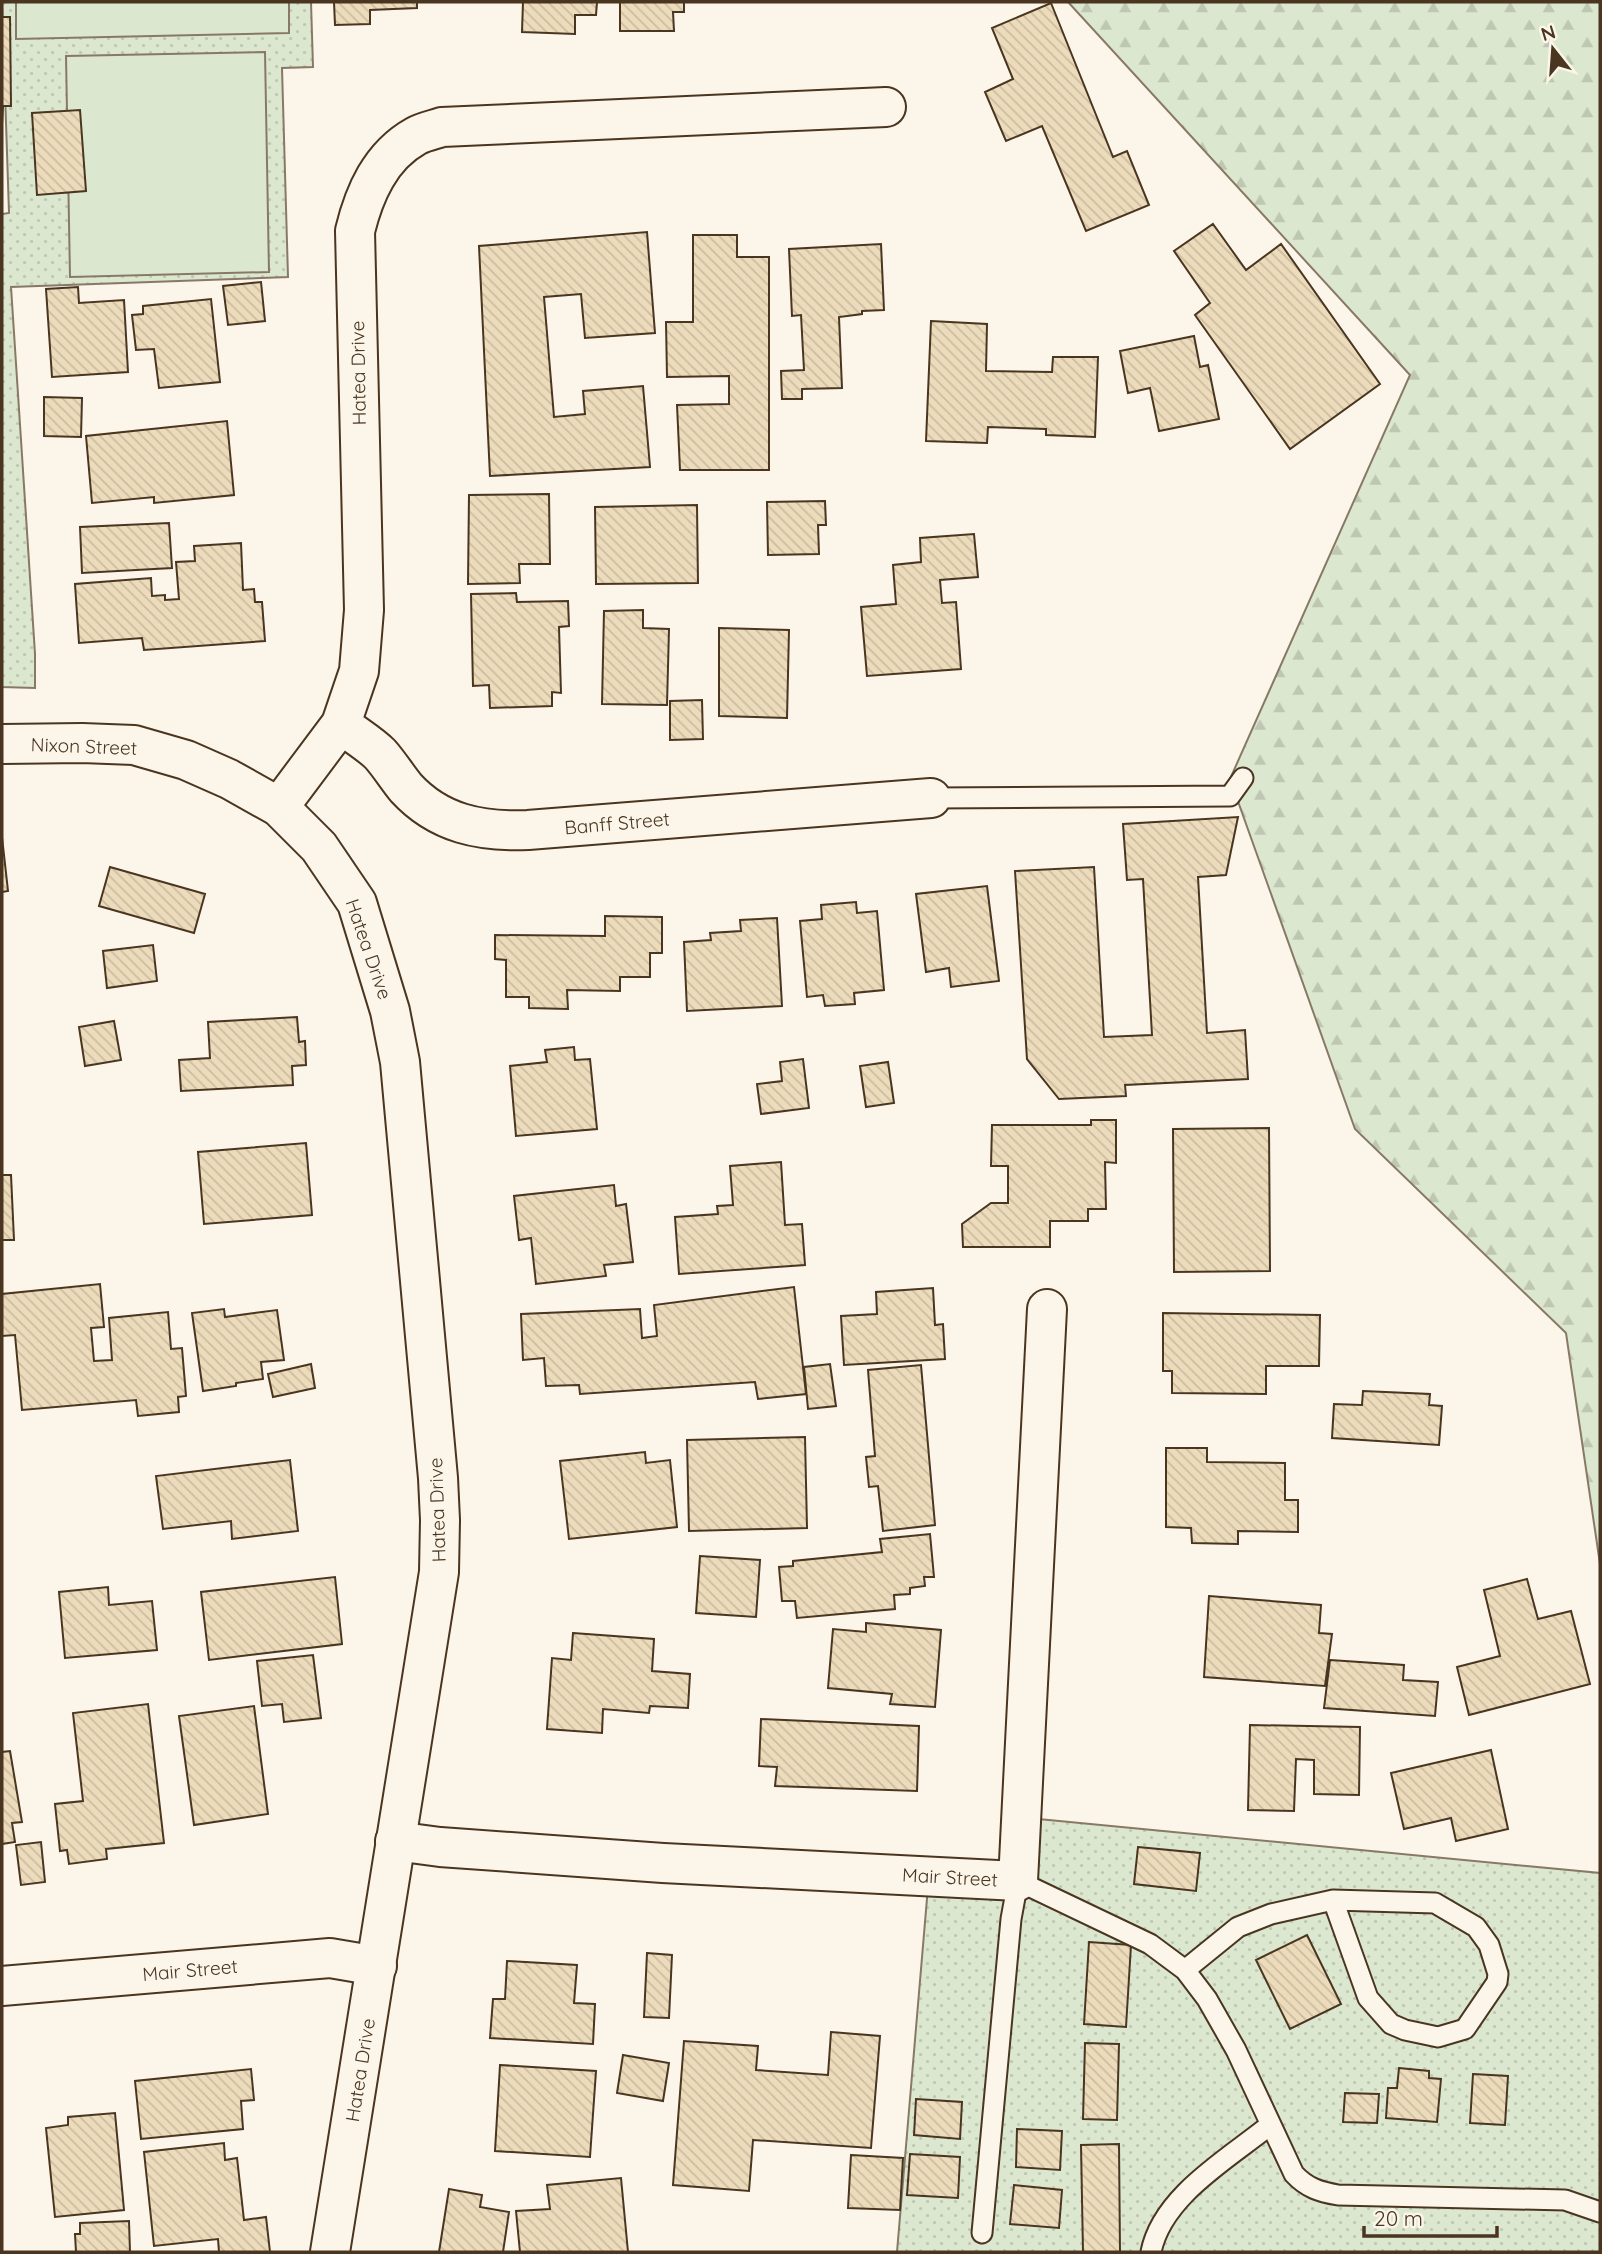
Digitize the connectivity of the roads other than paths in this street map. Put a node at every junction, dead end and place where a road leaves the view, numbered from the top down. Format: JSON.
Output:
{"nodes":[{"id":1,"x":886,"y":107,"type":"dead end"},
{"id":2,"x":341,"y":724,"type":"junction"},
{"id":3,"x":2,"y":744,"type":"edge"},
{"id":4,"x":1243,"y":778,"type":"dead end"},
{"id":5,"x":931,"y":798,"type":"joint"},
{"id":6,"x":279,"y":807,"type":"junction"},
{"id":7,"x":1047,"y":1309,"type":"dead end"},
{"id":8,"x":395,"y":1841,"type":"junction"},
{"id":9,"x":1018,"y":1881,"type":"junction"},
{"id":10,"x":1333,"y":1900,"type":"junction"},
{"id":11,"x":377,"y":1966,"type":"junction"},
{"id":12,"x":1185,"y":1970,"type":"junction"},
{"id":13,"x":2,"y":1986,"type":"edge"},
{"id":14,"x":1270,"y":2125,"type":"junction"},
{"id":15,"x":1600,"y":2212,"type":"edge"},
{"id":16,"x":982,"y":2233,"type":"dead end"},
{"id":17,"x":330,"y":2252,"type":"edge"},
{"id":18,"x":1151,"y":2252,"type":"edge"}],
"edges":[{"from":1,"to":2,"type":"street","name":"Hatea Drive"},
{"from":2,"to":5,"type":"street","name":"Banff Street"},
{"from":2,"to":6,"type":"street","name":"Hatea Drive"},
{"from":3,"to":6,"type":"street","name":"Nixon Street"},
{"from":4,"to":5,"type":"lane"},
{"from":6,"to":8,"type":"street","name":"Hatea Drive"},
{"from":7,"to":9,"type":"street","name":"Mair Street"},
{"from":8,"to":9,"type":"street","name":"Mair Street"},
{"from":8,"to":11,"type":"street","name":"Hatea Drive"},
{"from":9,"to":12,"type":"lane"},
{"from":9,"to":16,"type":"lane"},
{"from":10,"to":10,"type":"lane"},
{"from":10,"to":12,"type":"lane"},
{"from":11,"to":13,"type":"street","name":"Mair Street"},
{"from":11,"to":17,"type":"street","name":"Hatea Drive"},
{"from":12,"to":14,"type":"lane"},
{"from":14,"to":15,"type":"lane"},
{"from":14,"to":18,"type":"lane"}]}
